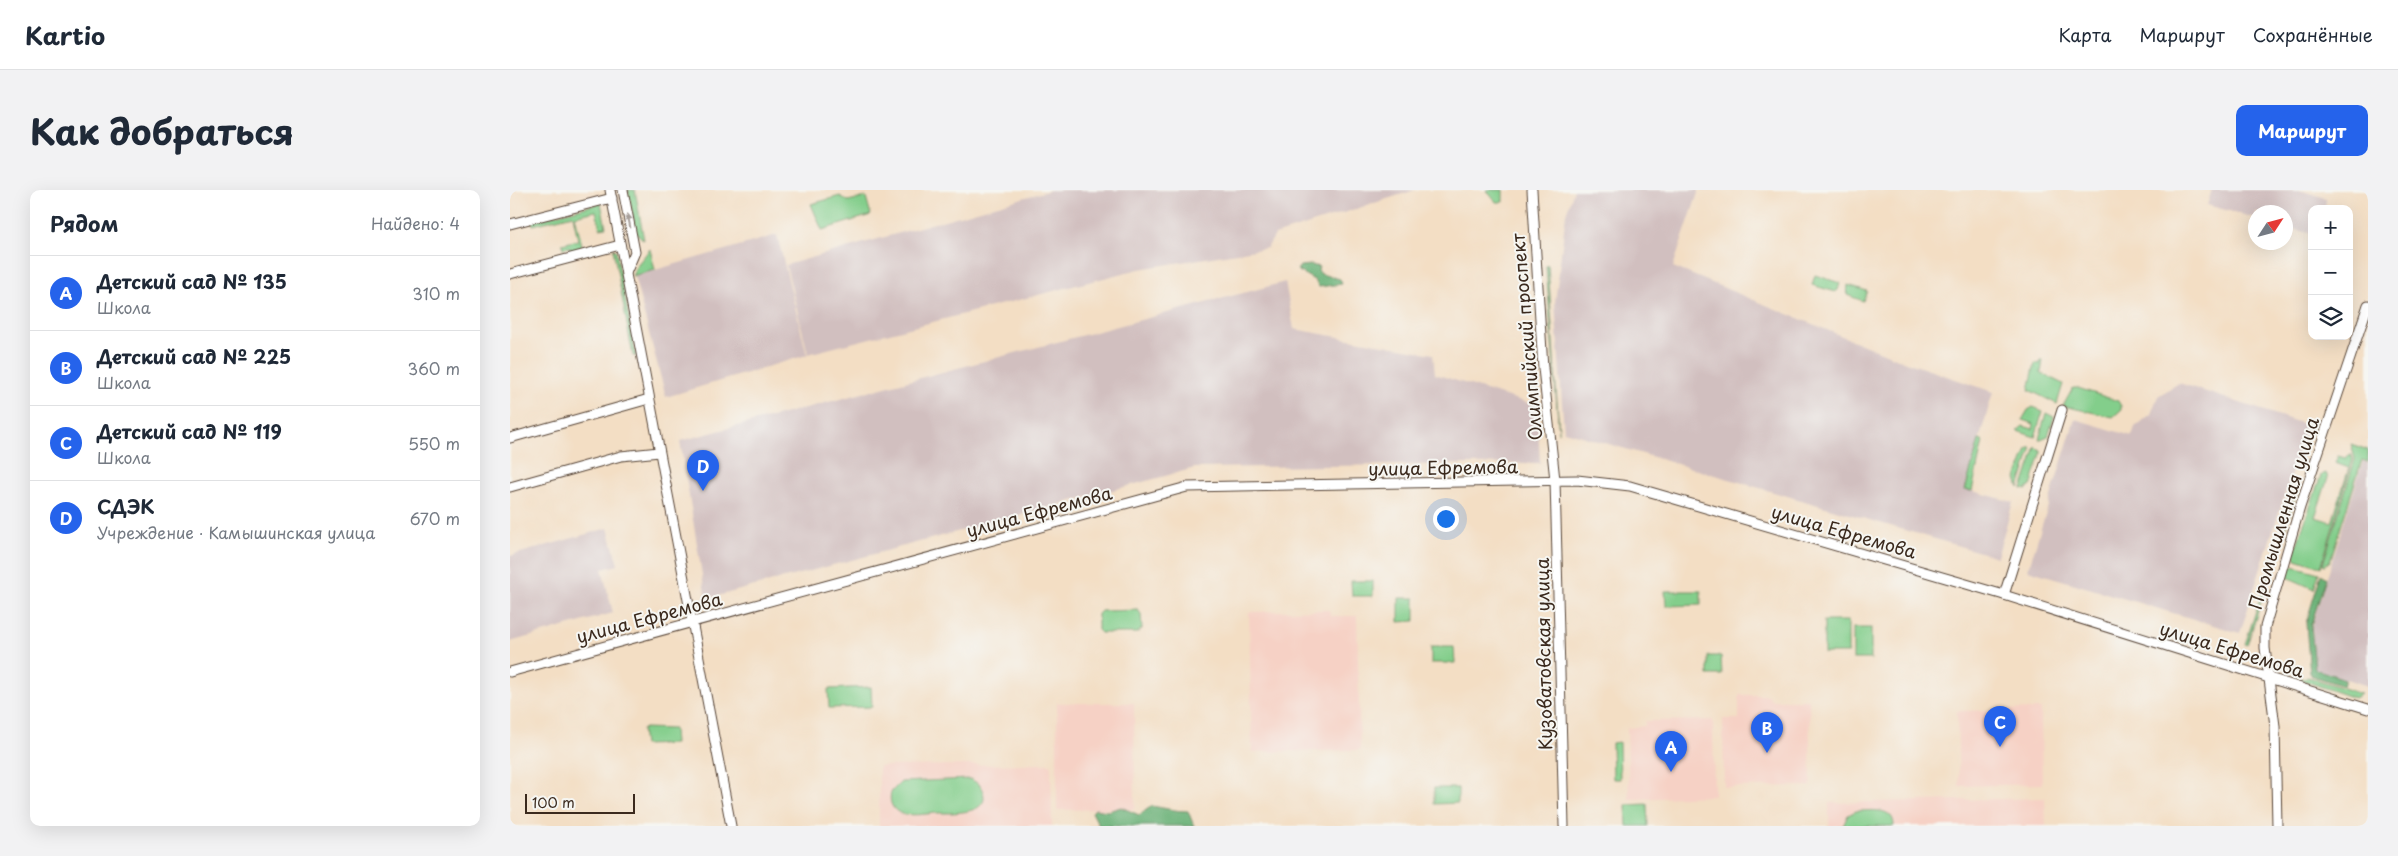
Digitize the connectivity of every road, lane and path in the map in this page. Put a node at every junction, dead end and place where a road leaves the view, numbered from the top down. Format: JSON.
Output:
{"nodes":[{"id":1,"x":623,"y":190,"type":"edge"},
{"id":2,"x":1532,"y":190,"type":"edge"},
{"id":3,"x":611,"y":194,"type":"edge"},
{"id":4,"x":510,"y":224,"type":"edge"},
{"id":5,"x":620,"y":244,"type":"junction"},
{"id":6,"x":625,"y":273,"type":"junction"},
{"id":7,"x":510,"y":274,"type":"edge"},
{"id":8,"x":2368,"y":305,"type":"edge"},
{"id":9,"x":649,"y":399,"type":"junction"},
{"id":10,"x":2062,"y":410,"type":"dead end"},
{"id":11,"x":510,"y":438,"type":"edge"},
{"id":12,"x":659,"y":452,"type":"junction"},
{"id":13,"x":1555,"y":480,"type":"junction"},
{"id":14,"x":510,"y":487,"type":"edge"},
{"id":15,"x":2004,"y":595,"type":"junction"},
{"id":16,"x":692,"y":622,"type":"junction"},
{"id":17,"x":510,"y":672,"type":"edge"},
{"id":18,"x":2269,"y":677,"type":"junction"},
{"id":19,"x":2368,"y":709,"type":"edge"},
{"id":20,"x":732,"y":826,"type":"edge"},
{"id":21,"x":1564,"y":826,"type":"edge"},
{"id":22,"x":2277,"y":826,"type":"edge"}],
"edges":[{"from":6,"to":1,"type":"street","one_way":true},
{"from":2,"to":13,"type":"street","name":"Олимпийский проспект"},
{"from":3,"to":4,"type":"street"},
{"from":3,"to":5,"type":"street"},
{"from":5,"to":6,"type":"street"},
{"from":5,"to":7,"type":"street"},
{"from":6,"to":9,"type":"street"},
{"from":8,"to":18,"type":"street","name":"Промышленная улица"},
{"from":9,"to":11,"type":"street"},
{"from":9,"to":12,"type":"street"},
{"from":10,"to":15,"type":"street"},
{"from":12,"to":14,"type":"street"},
{"from":12,"to":16,"type":"street"},
{"from":13,"to":15,"type":"street","name":"улица Ефремова"},
{"from":13,"to":16,"type":"street","name":"улица Ефремова"},
{"from":13,"to":21,"type":"street","name":"Кузоватовская улица"},
{"from":15,"to":18,"type":"street","name":"улица Ефремова"},
{"from":16,"to":17,"type":"street","name":"улица Ефремова"},
{"from":16,"to":20,"type":"street"},
{"from":18,"to":19,"type":"street","name":"улица Ефремова"},
{"from":18,"to":22,"type":"street","name":"Промышленная улица"}]}
